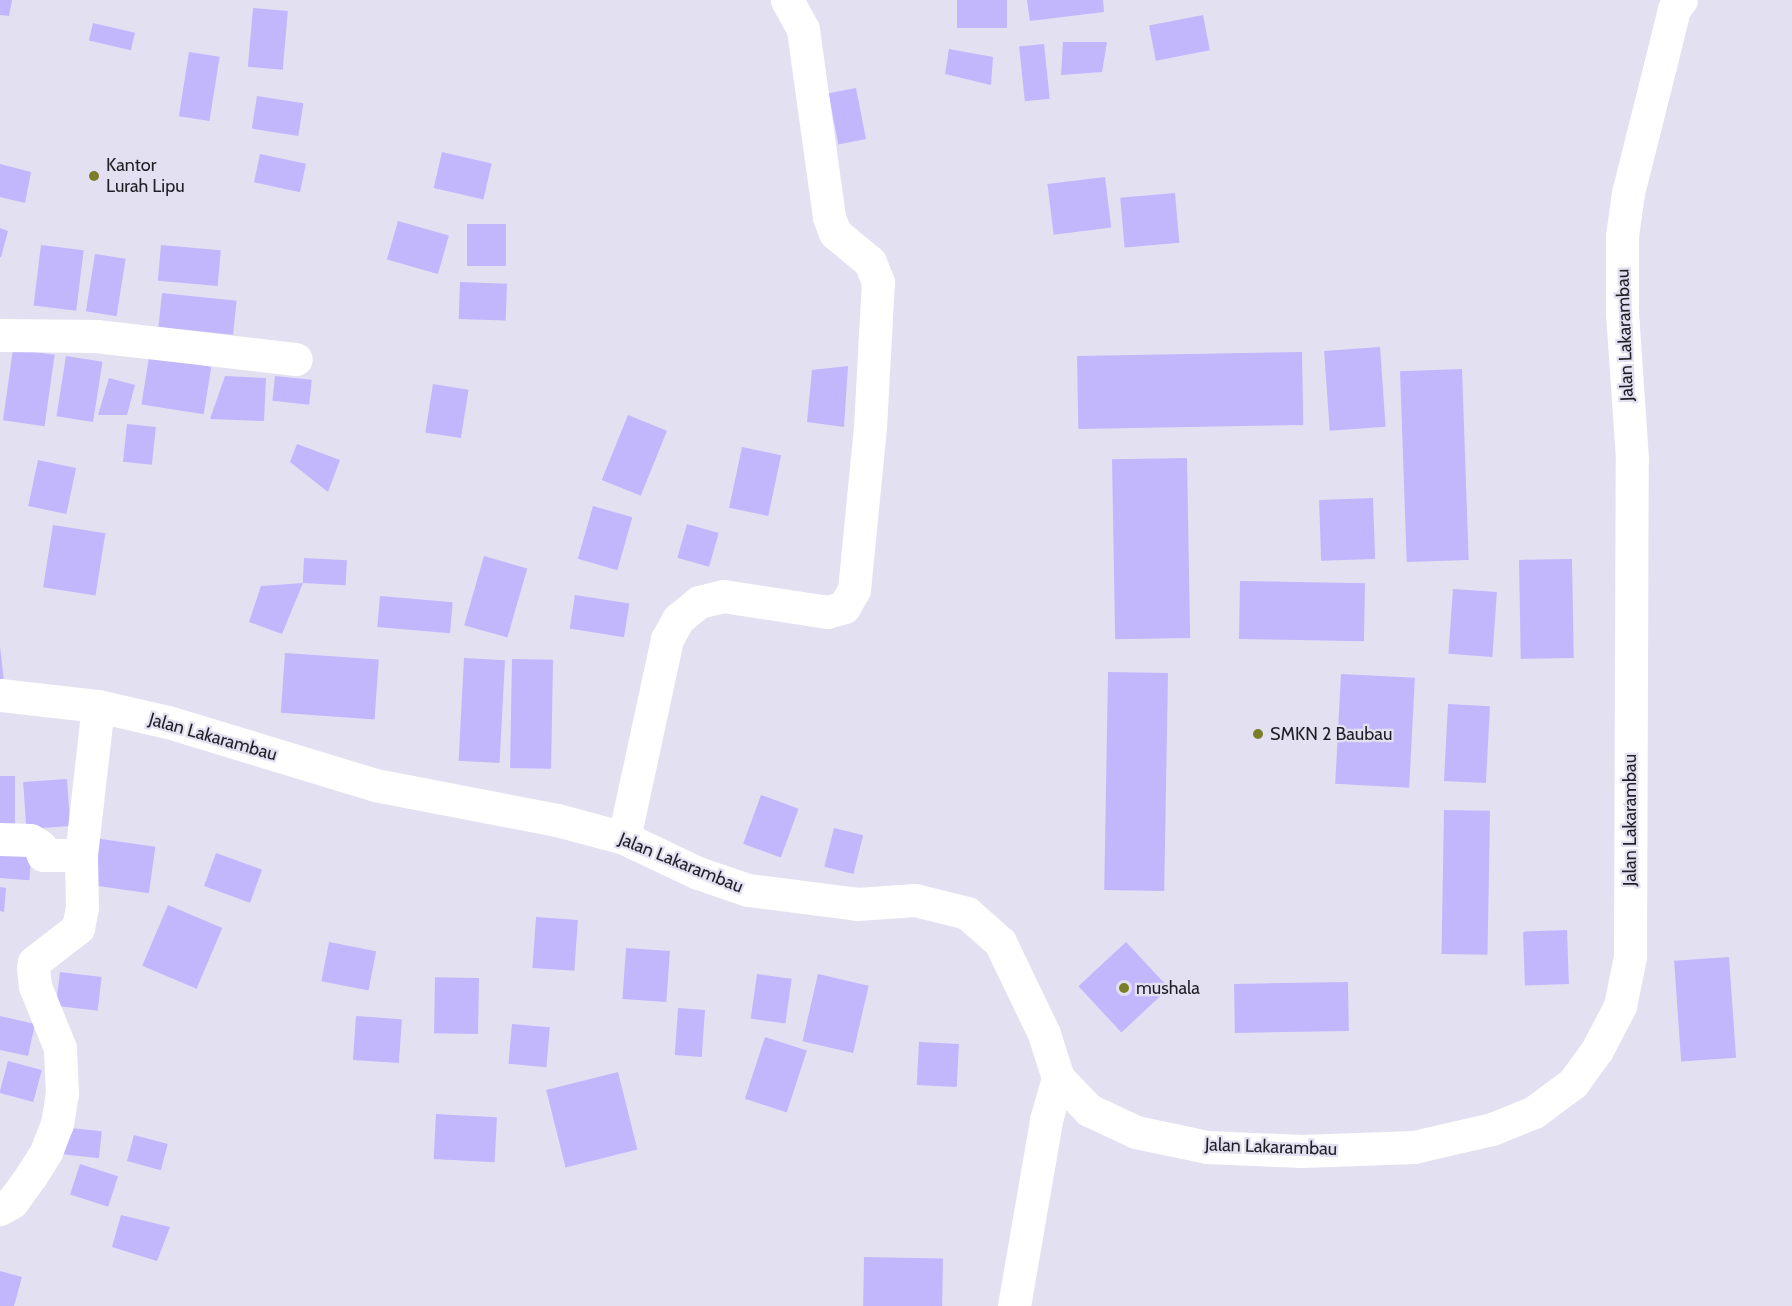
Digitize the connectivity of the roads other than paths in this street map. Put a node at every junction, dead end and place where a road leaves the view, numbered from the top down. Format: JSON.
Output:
{"nodes":[{"id":1,"x":787,"y":0,"type":"edge"},
{"id":2,"x":1681,"y":0,"type":"edge"},
{"id":3,"x":0,"y":335,"type":"edge"},
{"id":4,"x":296,"y":359,"type":"dead end"},
{"id":5,"x":0,"y":695,"type":"edge"},
{"id":6,"x":98,"y":706,"type":"junction"},
{"id":7,"x":624,"y":838,"type":"junction"},
{"id":8,"x":0,"y":839,"type":"edge"},
{"id":9,"x":81,"y":855,"type":"junction"},
{"id":10,"x":1058,"y":1078,"type":"junction"},
{"id":11,"x":0,"y":1209,"type":"edge"},
{"id":12,"x":1014,"y":1306,"type":"edge"}],
"edges":[{"from":1,"to":7,"type":"street"},
{"from":2,"to":10,"type":"street","name":"Jalan Lakarambau"},
{"from":3,"to":4,"type":"street"},
{"from":5,"to":6,"type":"street","name":"Jalan Lakarambau"},
{"from":6,"to":7,"type":"street","name":"Jalan Lakarambau"},
{"from":6,"to":9,"type":"street"},
{"from":7,"to":10,"type":"street","name":"Jalan Lakarambau"},
{"from":8,"to":9,"type":"street"},
{"from":9,"to":11,"type":"street"},
{"from":10,"to":12,"type":"street"}]}
